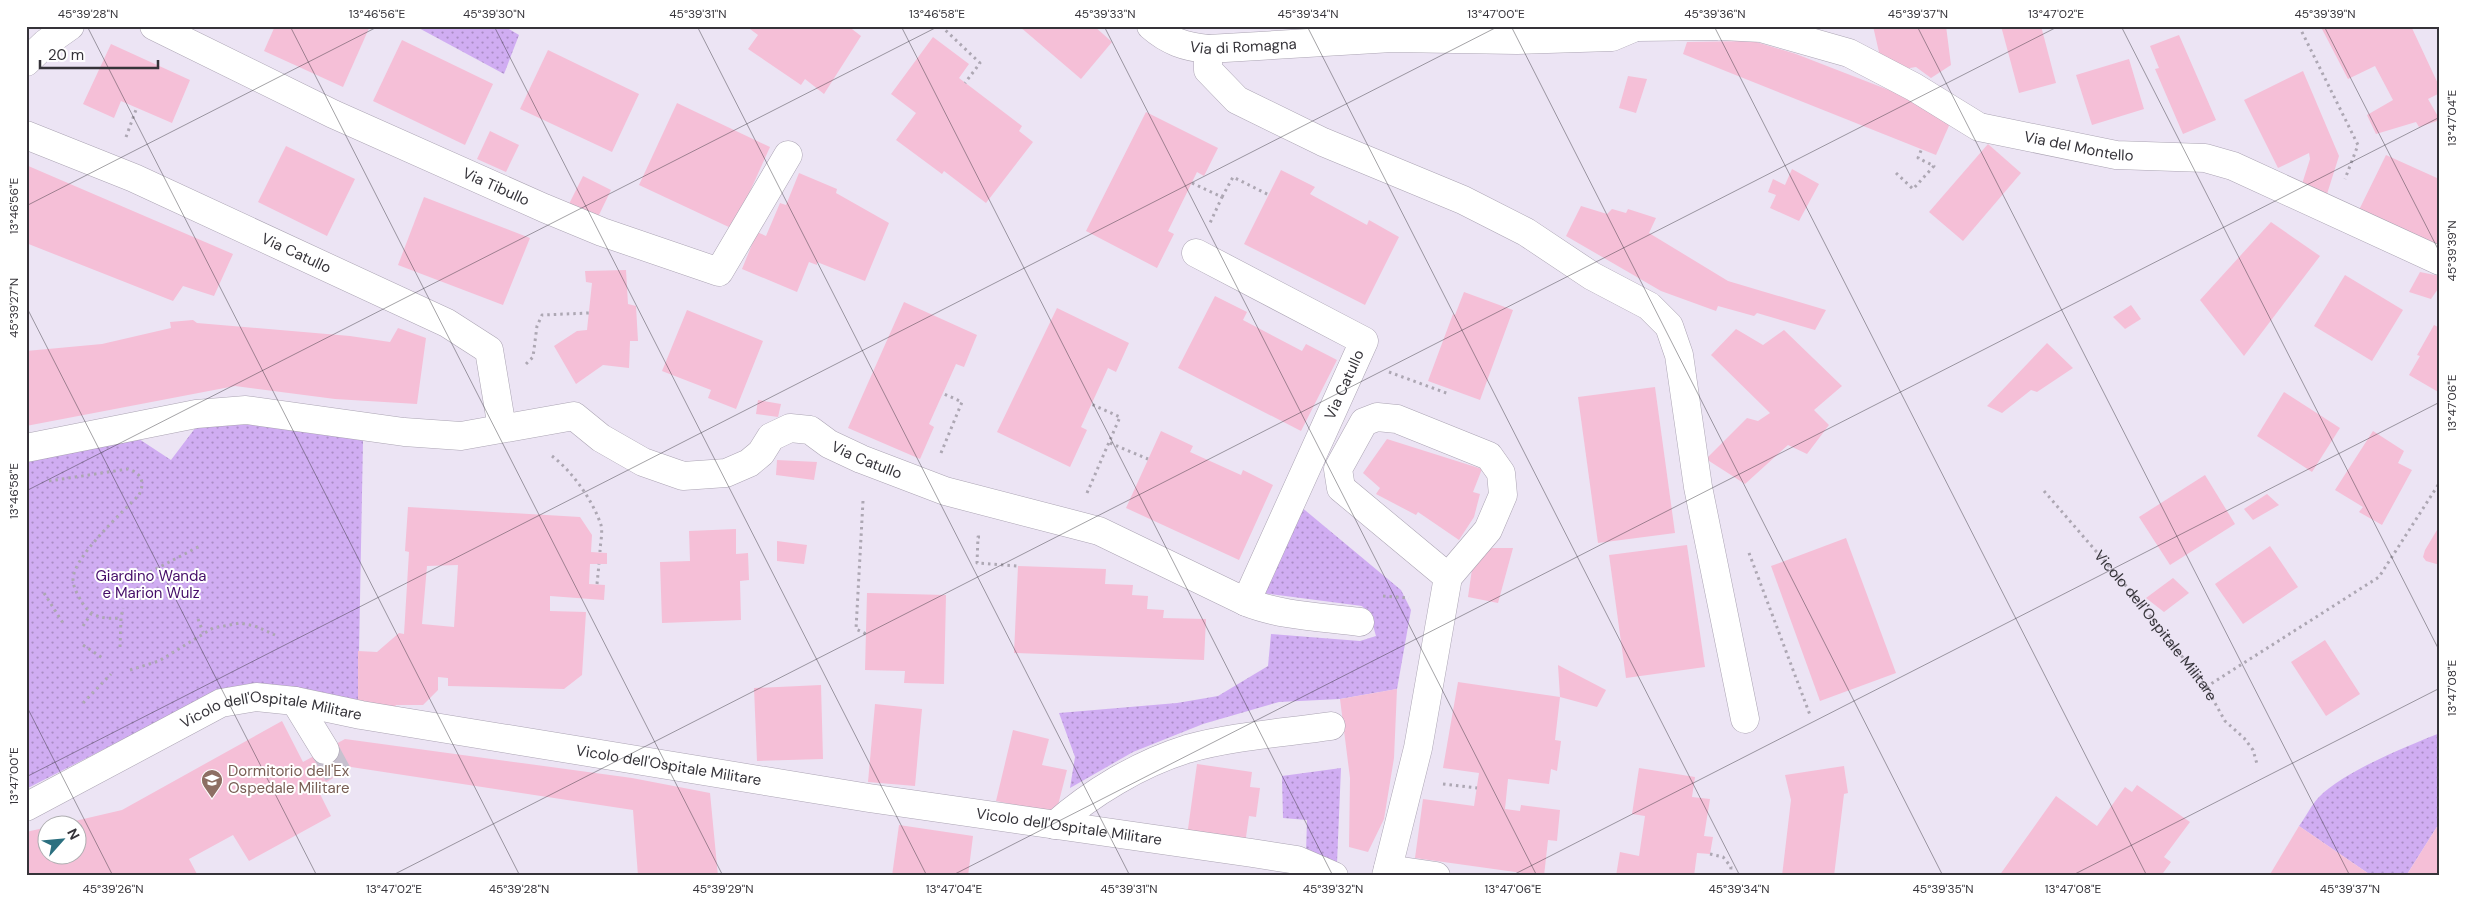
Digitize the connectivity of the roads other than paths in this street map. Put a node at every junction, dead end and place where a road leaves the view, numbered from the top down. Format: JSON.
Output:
{"nodes":[{"id":1,"x":70,"y":26,"type":"edge"},
{"id":2,"x":154,"y":26,"type":"edge"},
{"id":3,"x":1151,"y":26,"type":"edge"},
{"id":4,"x":1717,"y":26,"type":"edge"},
{"id":5,"x":1722,"y":26,"type":"edge"},
{"id":6,"x":1638,"y":27,"type":"edge"},
{"id":7,"x":1195,"y":41,"type":"edge"},
{"id":8,"x":26,"y":62,"type":"edge"},
{"id":9,"x":26,"y":135,"type":"edge"},
{"id":10,"x":788,"y":155,"type":"dead end"},
{"id":11,"x":1196,"y":253,"type":"road end"},
{"id":12,"x":2440,"y":261,"type":"edge"},
{"id":13,"x":502,"y":428,"type":"junction"},
{"id":14,"x":26,"y":448,"type":"edge"},
{"id":15,"x":1448,"y":577,"type":"junction"},
{"id":16,"x":1246,"y":602,"type":"junction"},
{"id":17,"x":1360,"y":622,"type":"dead end"},
{"id":18,"x":295,"y":701,"type":"junction"},
{"id":19,"x":1745,"y":719,"type":"dead end"},
{"id":20,"x":1330,"y":726,"type":"dead end"},
{"id":21,"x":325,"y":750,"type":"tunnel mouth"},
{"id":22,"x":26,"y":807,"type":"edge"},
{"id":23,"x":1054,"y":826,"type":"junction"},
{"id":24,"x":1387,"y":872,"type":"edge"},
{"id":25,"x":1334,"y":876,"type":"edge"},
{"id":26,"x":1436,"y":876,"type":"edge"}],
"edges":[{"from":1,"to":8,"type":"street"},
{"from":2,"to":10,"type":"street","name":"Via Tibullo"},
{"from":3,"to":7,"type":"street","name":"Via di Romagna"},
{"from":4,"to":6,"type":"street"},
{"from":5,"to":12,"type":"street","name":"Via del Montello"},
{"from":6,"to":7,"type":"street","name":"Via di Romagna"},
{"from":7,"to":19,"type":"street"},
{"from":9,"to":13,"type":"street","name":"Via Catullo"},
{"from":11,"to":16,"type":"street","name":"Via Catullo"},
{"from":13,"to":14,"type":"street","name":"Via Catullo"},
{"from":13,"to":16,"type":"street","name":"Via Catullo"},
{"from":15,"to":15,"type":"street"},
{"from":15,"to":24,"type":"street"},
{"from":16,"to":17,"type":"street","name":"Via Catullo"},
{"from":18,"to":21,"type":"street"},
{"from":18,"to":22,"type":"street","name":"Vicolo dell'Ospitale Militare"},
{"from":18,"to":23,"type":"street","name":"Vicolo dell'Ospitale Militare"},
{"from":20,"to":23,"type":"street"},
{"from":23,"to":25,"type":"street","name":"Vicolo dell'Ospitale Militare"},
{"from":24,"to":26,"type":"street"}]}
